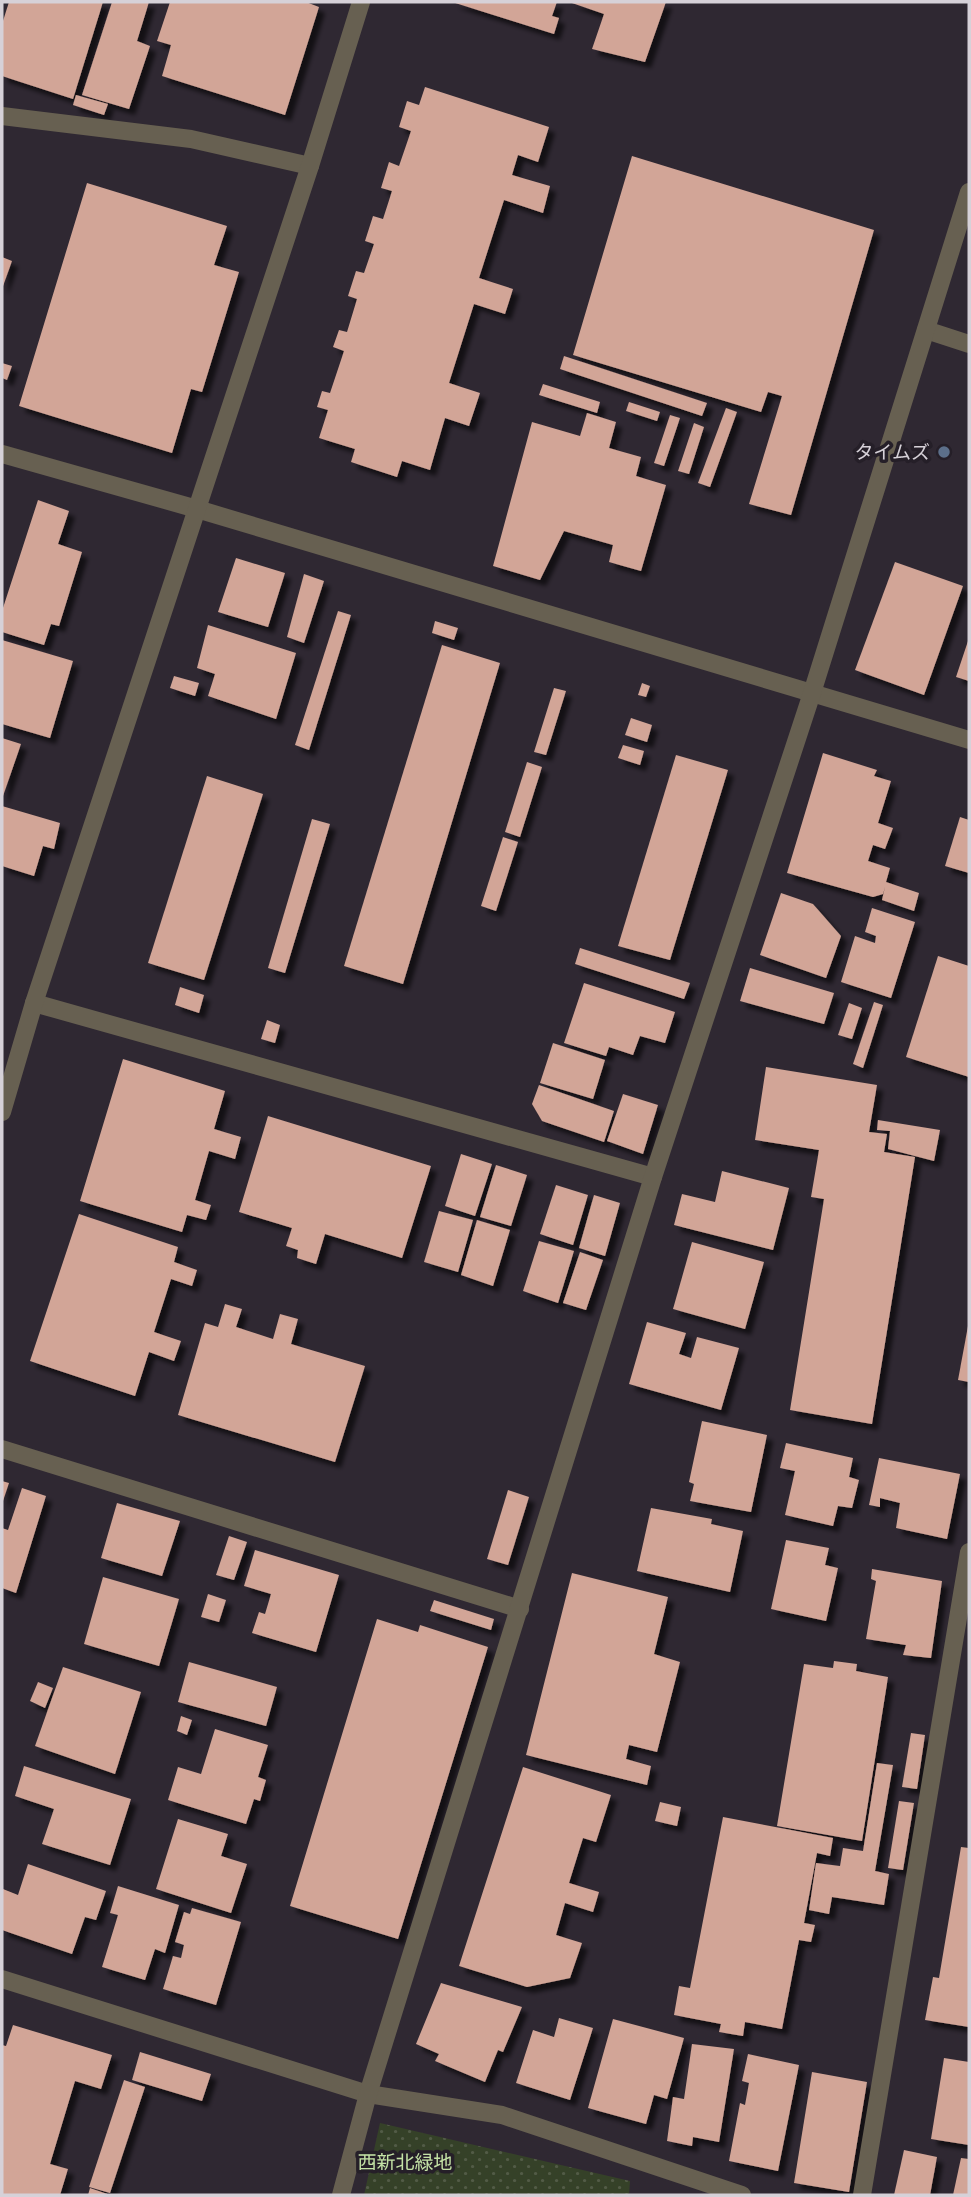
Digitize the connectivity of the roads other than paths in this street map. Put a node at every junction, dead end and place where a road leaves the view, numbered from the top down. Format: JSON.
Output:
{"nodes":[{"id":1,"x":361,"y":2,"type":"edge"},
{"id":2,"x":2,"y":116,"type":"edge"},
{"id":3,"x":310,"y":166,"type":"junction"},
{"id":4,"x":969,"y":192,"type":"edge"},
{"id":5,"x":926,"y":331,"type":"junction"},
{"id":6,"x":969,"y":344,"type":"edge"},
{"id":7,"x":2,"y":454,"type":"edge"},
{"id":8,"x":197,"y":509,"type":"junction"},
{"id":9,"x":812,"y":693,"type":"junction"},
{"id":10,"x":969,"y":740,"type":"edge"},
{"id":11,"x":34,"y":1003,"type":"junction"},
{"id":12,"x":2,"y":1112,"type":"edge"},
{"id":13,"x":653,"y":1178,"type":"junction"},
{"id":14,"x":2,"y":1449,"type":"edge"},
{"id":15,"x":969,"y":1552,"type":"edge"},
{"id":16,"x":520,"y":1609,"type":"junction"},
{"id":17,"x":2,"y":1979,"type":"edge"},
{"id":18,"x":368,"y":2094,"type":"junction"},
{"id":19,"x":341,"y":2195,"type":"edge"},
{"id":20,"x":742,"y":2195,"type":"edge"},
{"id":21,"x":862,"y":2195,"type":"edge"}],
"edges":[{"from":1,"to":3,"type":"street"},
{"from":2,"to":3,"type":"street"},
{"from":3,"to":8,"type":"street"},
{"from":4,"to":5,"type":"street"},
{"from":5,"to":6,"type":"street"},
{"from":5,"to":9,"type":"street"},
{"from":7,"to":8,"type":"street"},
{"from":8,"to":9,"type":"street"},
{"from":8,"to":11,"type":"street"},
{"from":9,"to":10,"type":"street"},
{"from":9,"to":13,"type":"street"},
{"from":11,"to":12,"type":"street"},
{"from":11,"to":13,"type":"street"},
{"from":13,"to":16,"type":"street"},
{"from":14,"to":16,"type":"street"},
{"from":15,"to":21,"type":"street"},
{"from":16,"to":18,"type":"street"},
{"from":17,"to":18,"type":"street"},
{"from":18,"to":19,"type":"street"},
{"from":18,"to":20,"type":"street"}]}
